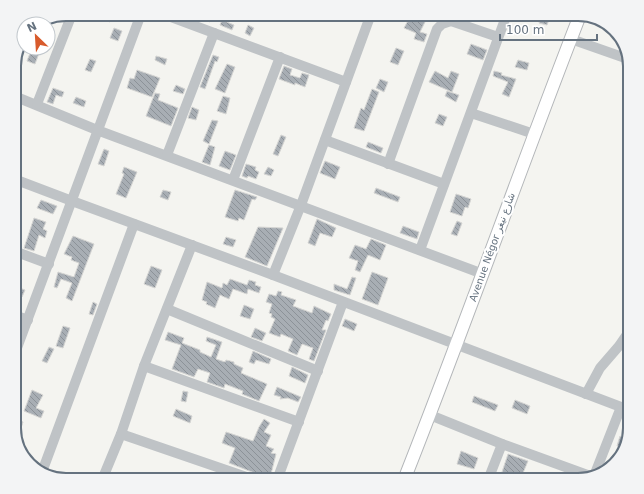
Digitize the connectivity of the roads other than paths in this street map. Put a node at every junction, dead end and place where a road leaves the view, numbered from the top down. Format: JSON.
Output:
{"nodes":[{"id":1,"x":69,"y":21,"type":"edge"},
{"id":2,"x":138,"y":21,"type":"edge"},
{"id":3,"x":182,"y":21,"type":"edge"},
{"id":4,"x":368,"y":21,"type":"edge"},
{"id":5,"x":504,"y":21,"type":"edge"},
{"id":6,"x":578,"y":21,"type":"edge"},
{"id":7,"x":214,"y":33,"type":"junction"},
{"id":8,"x":498,"y":37,"type":"junction"},
{"id":9,"x":571,"y":39,"type":"junction"},
{"id":10,"x":280,"y":57,"type":"junction"},
{"id":11,"x":622,"y":57,"type":"edge"},
{"id":12,"x":346,"y":82,"type":"junction"},
{"id":13,"x":21,"y":98,"type":"edge"},
{"id":14,"x":37,"y":104,"type":"junction"},
{"id":15,"x":471,"y":113,"type":"junction"},
{"id":16,"x":98,"y":130,"type":"junction"},
{"id":17,"x":534,"y":134,"type":"junction"},
{"id":18,"x":324,"y":140,"type":"junction"},
{"id":19,"x":167,"y":156,"type":"junction"},
{"id":20,"x":388,"y":164,"type":"junction"},
{"id":21,"x":233,"y":180,"type":"junction"},
{"id":22,"x":21,"y":182,"type":"edge"},
{"id":23,"x":444,"y":184,"type":"junction"},
{"id":24,"x":72,"y":201,"type":"junction"},
{"id":25,"x":301,"y":205,"type":"junction"},
{"id":26,"x":134,"y":224,"type":"junction"},
{"id":27,"x":192,"y":245,"type":"junction"},
{"id":28,"x":420,"y":250,"type":"junction"},
{"id":29,"x":21,"y":254,"type":"edge"},
{"id":30,"x":49,"y":264,"type":"junction"},
{"id":31,"x":483,"y":274,"type":"junction"},
{"id":32,"x":273,"y":275,"type":"junction"},
{"id":33,"x":343,"y":302,"type":"junction"},
{"id":34,"x":167,"y":309,"type":"junction"},
{"id":35,"x":21,"y":318,"type":"edge"},
{"id":36,"x":28,"y":320,"type":"junction"},
{"id":37,"x":21,"y":338,"type":"edge"},
{"id":38,"x":623,"y":340,"type":"edge"},
{"id":39,"x":456,"y":345,"type":"junction"},
{"id":40,"x":144,"y":366,"type":"junction"},
{"id":41,"x":318,"y":371,"type":"junction"},
{"id":42,"x":586,"y":394,"type":"junction"},
{"id":43,"x":623,"y":407,"type":"edge"},
{"id":44,"x":623,"y":412,"type":"edge"},
{"id":45,"x":430,"y":415,"type":"junction"},
{"id":46,"x":299,"y":422,"type":"junction"},
{"id":47,"x":121,"y":434,"type":"junction"},
{"id":48,"x":502,"y":444,"type":"junction"},
{"id":49,"x":44,"y":467,"type":"edge"},
{"id":50,"x":597,"y":468,"type":"edge"},
{"id":51,"x":105,"y":473,"type":"edge"},
{"id":52,"x":235,"y":473,"type":"edge"},
{"id":53,"x":280,"y":473,"type":"edge"},
{"id":54,"x":407,"y":473,"type":"edge"},
{"id":55,"x":491,"y":473,"type":"edge"},
{"id":56,"x":584,"y":473,"type":"edge"}],
"edges":[{"from":1,"to":14,"type":"street"},
{"from":2,"to":16,"type":"street"},
{"from":3,"to":7,"type":"street"},
{"from":4,"to":12,"type":"street"},
{"from":5,"to":8,"type":"street"},
{"from":6,"to":9,"type":"main road","name":"Avenue Négor شارع نيغر"},
{"from":7,"to":10,"type":"street"},
{"from":7,"to":19,"type":"street"},
{"from":8,"to":15,"type":"street"},
{"from":8,"to":20,"type":"street"},
{"from":9,"to":11,"type":"street"},
{"from":9,"to":17,"type":"main road","name":"Avenue Négor شارع نيغر"},
{"from":10,"to":12,"type":"street"},
{"from":10,"to":21,"type":"street"},
{"from":12,"to":18,"type":"street"},
{"from":13,"to":14,"type":"street"},
{"from":14,"to":16,"type":"street"},
{"from":15,"to":17,"type":"street"},
{"from":15,"to":23,"type":"street"},
{"from":16,"to":19,"type":"street"},
{"from":16,"to":24,"type":"street"},
{"from":17,"to":31,"type":"main road","name":"Avenue Négor شارع نيغر"},
{"from":18,"to":20,"type":"street"},
{"from":18,"to":25,"type":"street"},
{"from":19,"to":21,"type":"street"},
{"from":20,"to":23,"type":"street"},
{"from":21,"to":25,"type":"street"},
{"from":22,"to":24,"type":"street"},
{"from":23,"to":28,"type":"street"},
{"from":24,"to":26,"type":"street"},
{"from":24,"to":30,"type":"street"},
{"from":25,"to":28,"type":"street"},
{"from":25,"to":32,"type":"street"},
{"from":26,"to":27,"type":"street"},
{"from":26,"to":49,"type":"street"},
{"from":27,"to":32,"type":"street"},
{"from":27,"to":34,"type":"street"},
{"from":28,"to":31,"type":"street"},
{"from":29,"to":30,"type":"street"},
{"from":30,"to":36,"type":"street"},
{"from":31,"to":39,"type":"main road","name":"Avenue Négor شارع نيغر"},
{"from":32,"to":33,"type":"street"},
{"from":33,"to":39,"type":"street"},
{"from":33,"to":41,"type":"street"},
{"from":34,"to":40,"type":"street"},
{"from":34,"to":41,"type":"street"},
{"from":35,"to":36,"type":"street"},
{"from":36,"to":37,"type":"street"},
{"from":38,"to":42,"type":"street"},
{"from":39,"to":42,"type":"street"},
{"from":39,"to":45,"type":"main road","name":"Avenue Négor شارع نيغر"},
{"from":40,"to":46,"type":"street"},
{"from":40,"to":47,"type":"street"},
{"from":41,"to":46,"type":"street"},
{"from":42,"to":43,"type":"street"},
{"from":44,"to":50,"type":"street"},
{"from":45,"to":48,"type":"street"},
{"from":45,"to":54,"type":"main road","name":"Avenue Négor شارع نيغر"},
{"from":46,"to":53,"type":"street"},
{"from":47,"to":51,"type":"street"},
{"from":47,"to":52,"type":"street"},
{"from":48,"to":55,"type":"street"},
{"from":48,"to":56,"type":"street"}]}
